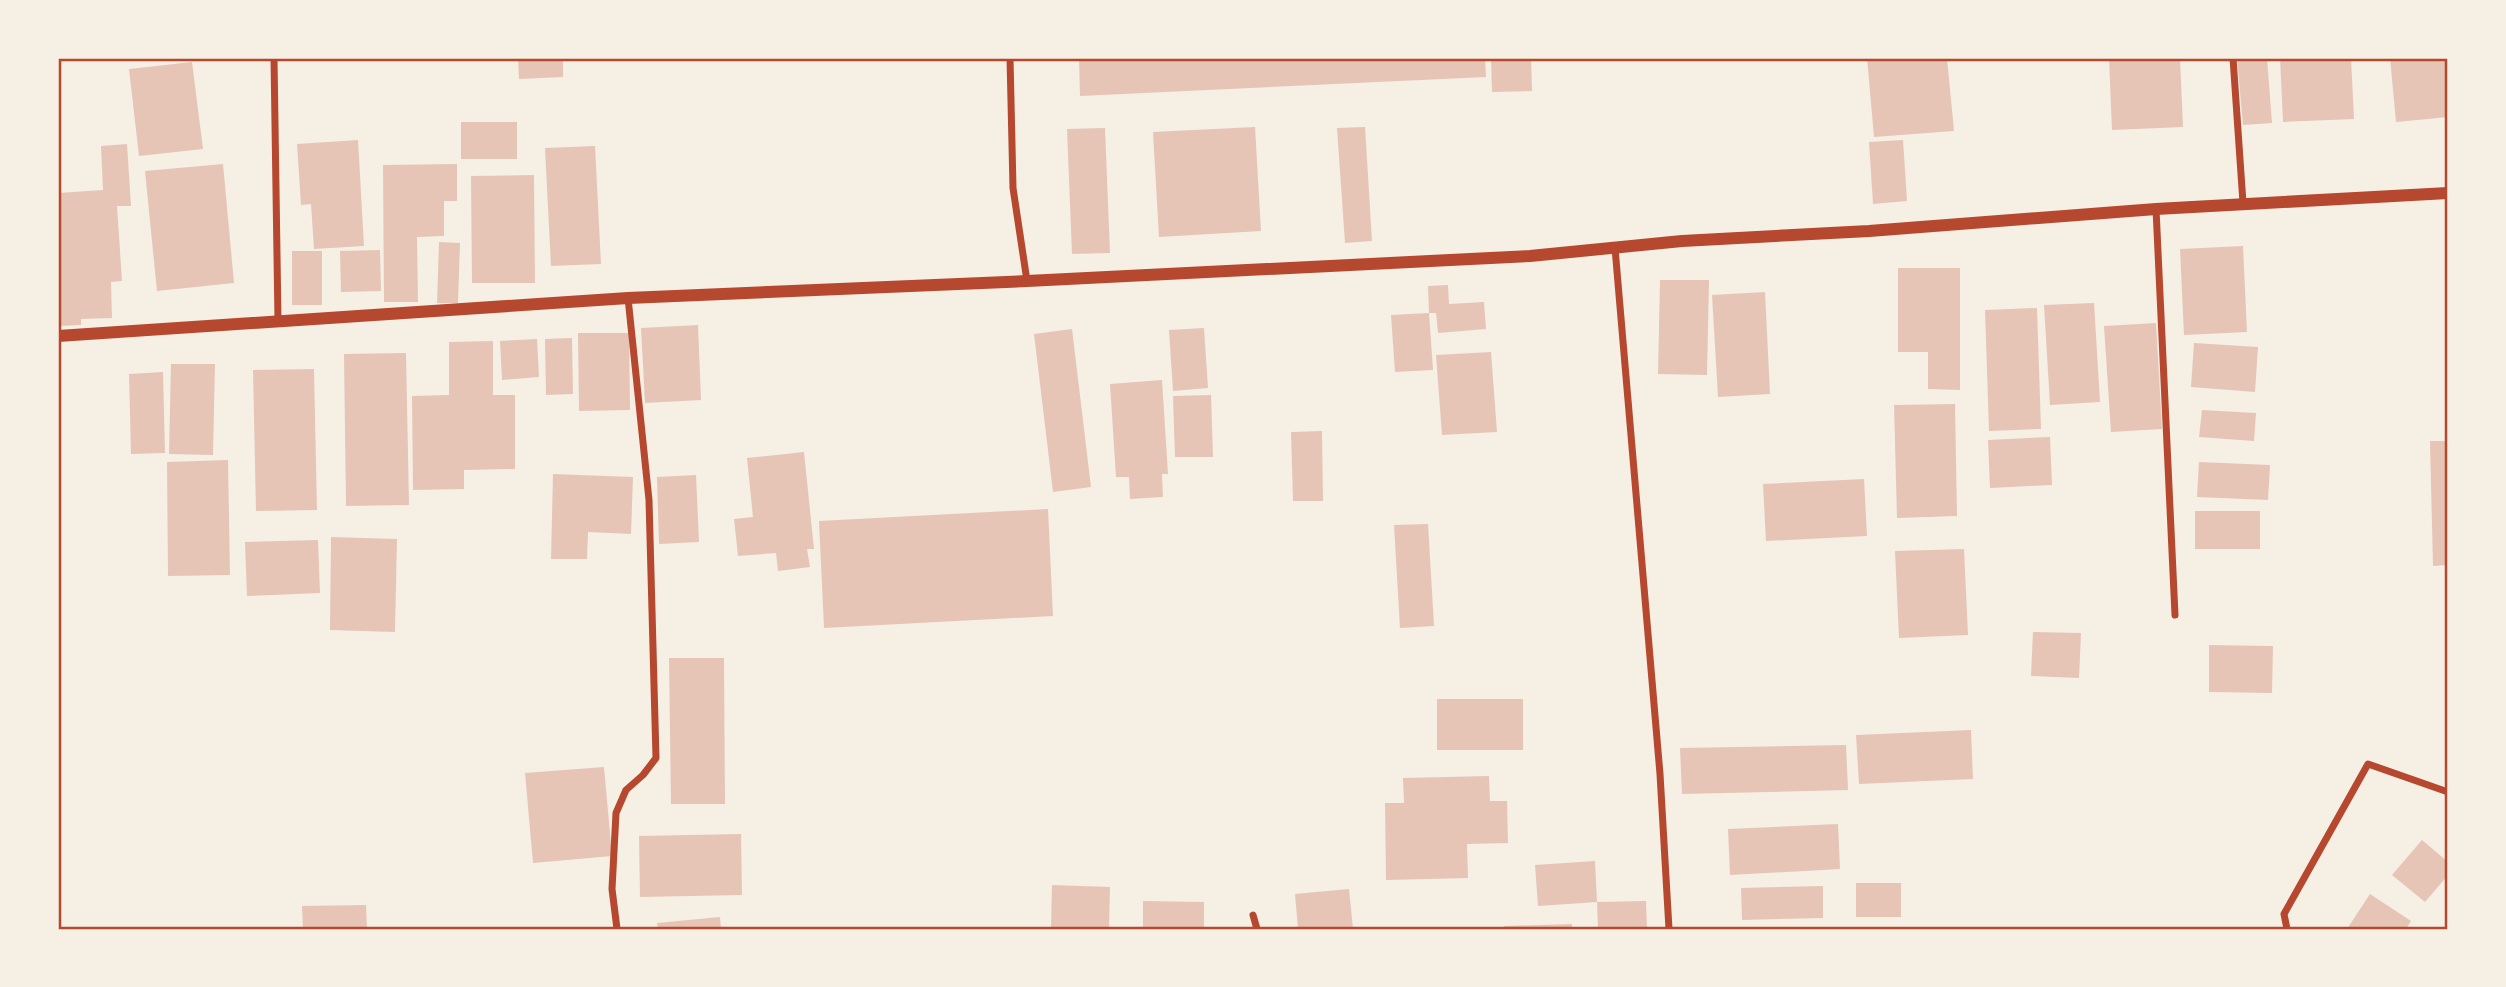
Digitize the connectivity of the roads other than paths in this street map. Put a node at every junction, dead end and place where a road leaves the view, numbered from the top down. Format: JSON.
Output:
{"nodes":[{"id":1,"x":274,"y":58,"type":"edge"},
{"id":2,"x":1010,"y":58,"type":"edge"},
{"id":3,"x":2233,"y":58,"type":"edge"},
{"id":4,"x":2448,"y":193,"type":"edge"},
{"id":5,"x":2243,"y":203,"type":"junction"},
{"id":6,"x":2156,"y":209,"type":"junction"},
{"id":7,"x":1615,"y":248,"type":"junction"},
{"id":8,"x":1027,"y":281,"type":"junction"},
{"id":9,"x":628,"y":298,"type":"junction"},
{"id":10,"x":278,"y":321,"type":"junction"},
{"id":11,"x":58,"y":336,"type":"edge"},
{"id":12,"x":2175,"y":615,"type":"dead end"},
{"id":13,"x":2448,"y":792,"type":"edge"},
{"id":14,"x":1253,"y":915,"type":"dead end"},
{"id":15,"x":617,"y":929,"type":"edge"},
{"id":16,"x":1257,"y":929,"type":"edge"},
{"id":17,"x":1670,"y":929,"type":"edge"},
{"id":18,"x":2287,"y":929,"type":"edge"}],
"edges":[{"from":1,"to":10,"type":"street"},
{"from":2,"to":8,"type":"street"},
{"from":3,"to":5,"type":"street"},
{"from":4,"to":5,"type":"street"},
{"from":5,"to":6,"type":"street"},
{"from":6,"to":7,"type":"street"},
{"from":6,"to":12,"type":"street"},
{"from":7,"to":8,"type":"street"},
{"from":7,"to":17,"type":"street"},
{"from":8,"to":9,"type":"street"},
{"from":9,"to":10,"type":"street"},
{"from":9,"to":15,"type":"street"},
{"from":10,"to":11,"type":"street"},
{"from":13,"to":18,"type":"street"},
{"from":14,"to":16,"type":"street"}]}
